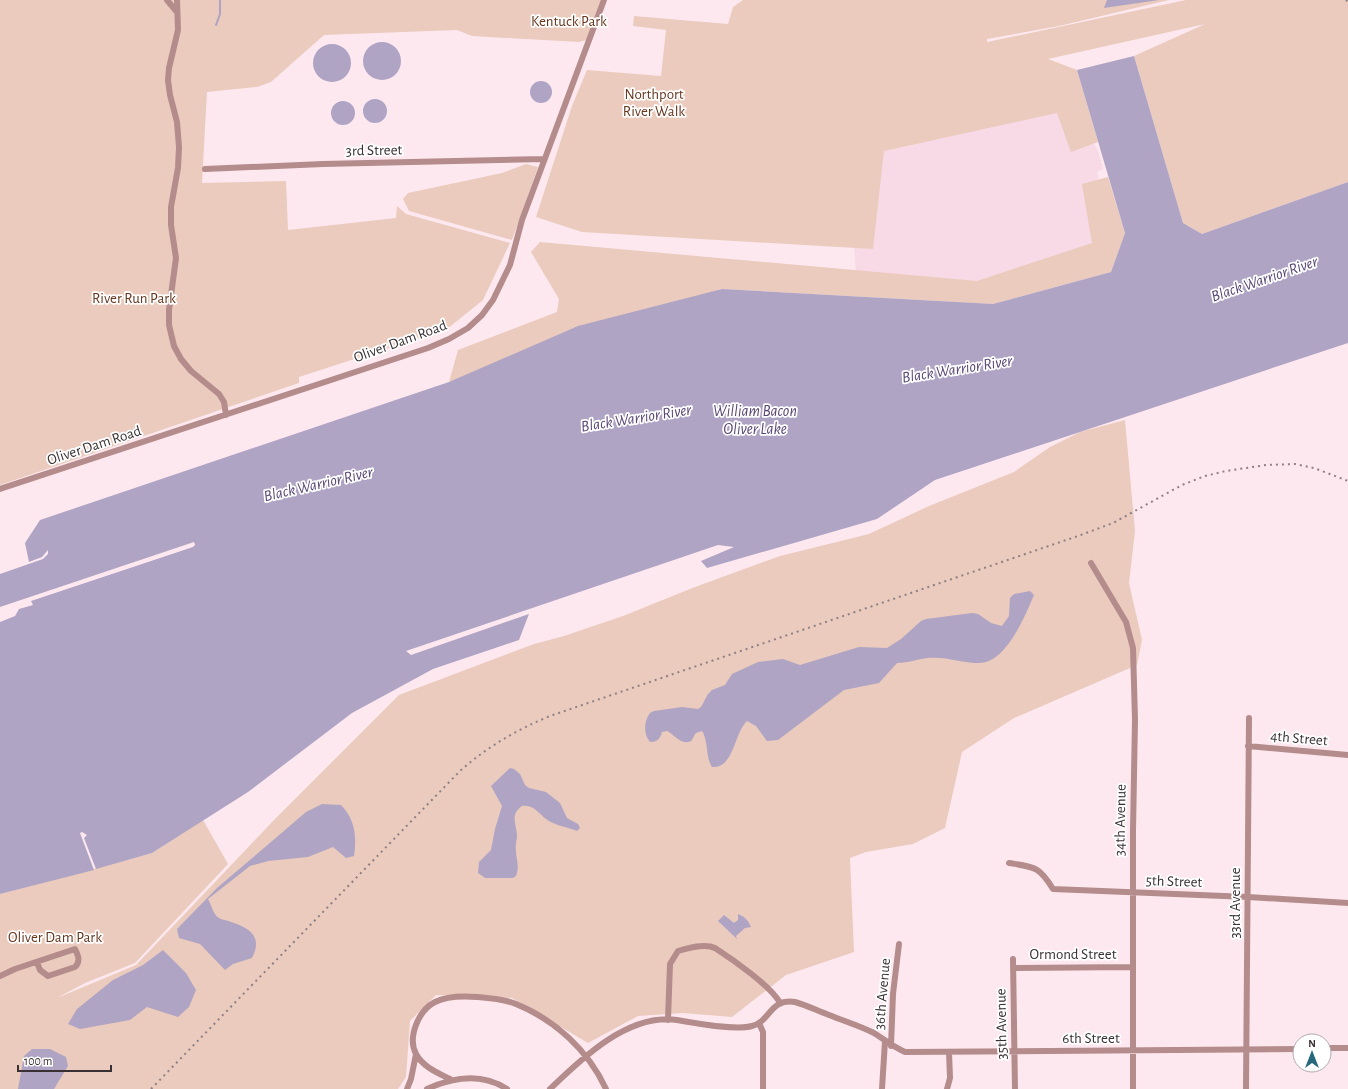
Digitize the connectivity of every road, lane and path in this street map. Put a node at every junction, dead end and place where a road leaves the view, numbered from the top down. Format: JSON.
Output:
{"nodes":[{"id":1,"x":167,"y":0,"type":"edge"},
{"id":2,"x":177,"y":0,"type":"edge"},
{"id":3,"x":604,"y":0,"type":"edge"},
{"id":4,"x":178,"y":17,"type":"junction"},
{"id":5,"x":544,"y":159,"type":"junction"},
{"id":6,"x":205,"y":169,"type":"dead end"},
{"id":7,"x":226,"y":414,"type":"junction"},
{"id":8,"x":0,"y":489,"type":"edge"},
{"id":9,"x":1091,"y":563,"type":"dead end"},
{"id":10,"x":1249,"y":718,"type":"dead end"},
{"id":11,"x":1248,"y":746,"type":"junction"},
{"id":12,"x":1348,"y":755,"type":"edge"},
{"id":13,"x":1009,"y":863,"type":"dead end"},
{"id":14,"x":1133,"y":892,"type":"junction"},
{"id":15,"x":1248,"y":897,"type":"junction"},
{"id":16,"x":1348,"y":903,"type":"edge"},
{"id":17,"x":899,"y":944,"type":"dead end"},
{"id":18,"x":1013,"y":959,"type":"dead end"},
{"id":19,"x":38,"y":962,"type":"junction"},
{"id":20,"x":1133,"y":967,"type":"junction"},
{"id":21,"x":1013,"y":968,"type":"junction"},
{"id":22,"x":0,"y":976,"type":"edge"},
{"id":23,"x":780,"y":1003,"type":"junction"},
{"id":24,"x":668,"y":1020,"type":"junction"},
{"id":25,"x":759,"y":1023,"type":"junction"},
{"id":26,"x":885,"y":1042,"type":"junction"},
{"id":27,"x":891,"y":1046,"type":"junction"},
{"id":28,"x":1332,"y":1048,"type":"edge"},
{"id":29,"x":1348,"y":1048,"type":"edge"},
{"id":30,"x":1292,"y":1049,"type":"edge"},
{"id":31,"x":1246,"y":1050,"type":"junction"},
{"id":32,"x":1015,"y":1051,"type":"junction"},
{"id":33,"x":1132,"y":1051,"type":"junction"},
{"id":34,"x":949,"y":1052,"type":"junction"},
{"id":35,"x":416,"y":1054,"type":"junction"},
{"id":36,"x":586,"y":1056,"type":"junction"},
{"id":37,"x":450,"y":1079,"type":"junction"},
{"id":38,"x":407,"y":1089,"type":"edge"},
{"id":39,"x":427,"y":1089,"type":"edge"},
{"id":40,"x":507,"y":1089,"type":"edge"},
{"id":41,"x":550,"y":1089,"type":"edge"},
{"id":42,"x":606,"y":1089,"type":"edge"},
{"id":43,"x":763,"y":1089,"type":"edge"},
{"id":44,"x":882,"y":1089,"type":"edge"},
{"id":45,"x":947,"y":1089,"type":"edge"},
{"id":46,"x":1015,"y":1089,"type":"edge"},
{"id":47,"x":1133,"y":1089,"type":"edge"},
{"id":48,"x":1246,"y":1089,"type":"edge"}],
"edges":[{"from":1,"to":4,"type":"street"},
{"from":2,"to":4,"type":"street"},
{"from":3,"to":5,"type":"street","name":"Oliver Dam Road"},
{"from":4,"to":7,"type":"street"},
{"from":5,"to":6,"type":"street","name":"3rd Street"},
{"from":5,"to":7,"type":"street","name":"Oliver Dam Road"},
{"from":7,"to":8,"type":"street","name":"Oliver Dam Road"},
{"from":9,"to":14,"type":"street","name":"34th Avenue"},
{"from":10,"to":11,"type":"street","name":"33rd Avenue"},
{"from":11,"to":12,"type":"street","name":"4th Street"},
{"from":11,"to":15,"type":"street","name":"33rd Avenue"},
{"from":13,"to":14,"type":"street","name":"5th Street"},
{"from":14,"to":15,"type":"street","name":"5th Street"},
{"from":14,"to":20,"type":"street","name":"34th Avenue"},
{"from":15,"to":16,"type":"street","name":"5th Street"},
{"from":15,"to":31,"type":"street","name":"33rd Avenue"},
{"from":17,"to":27,"type":"street","name":"36th Avenue"},
{"from":18,"to":21,"type":"street","name":"35th Avenue"},
{"from":19,"to":19,"type":"street"},
{"from":19,"to":22,"type":"street"},
{"from":20,"to":21,"type":"street","name":"Ormond Street"},
{"from":20,"to":33,"type":"street","name":"34th Avenue"},
{"from":21,"to":32,"type":"street","name":"35th Avenue"},
{"from":23,"to":24,"type":"street"},
{"from":23,"to":25,"type":"street"},
{"from":23,"to":26,"type":"street","name":"6th Street"},
{"from":24,"to":25,"type":"street"},
{"from":24,"to":36,"type":"street"},
{"from":25,"to":43,"type":"street"},
{"from":26,"to":27,"type":"street","name":"6th Street"},
{"from":26,"to":44,"type":"street","name":"36th Avenue"},
{"from":27,"to":34,"type":"street","name":"6th Street"},
{"from":28,"to":29,"type":"street"},
{"from":30,"to":31,"type":"street","name":"6th Street"},
{"from":31,"to":33,"type":"street","name":"6th Street"},
{"from":31,"to":48,"type":"street","name":"33rd Avenue"},
{"from":32,"to":33,"type":"street","name":"6th Street"},
{"from":32,"to":34,"type":"street","name":"6th Street"},
{"from":32,"to":46,"type":"street","name":"35th Avenue"},
{"from":33,"to":47,"type":"street","name":"34th Avenue"},
{"from":34,"to":45,"type":"street"},
{"from":35,"to":36,"type":"street"},
{"from":35,"to":37,"type":"street"},
{"from":35,"to":38,"type":"street"},
{"from":36,"to":41,"type":"street"},
{"from":36,"to":42,"type":"street"},
{"from":37,"to":39,"type":"street"},
{"from":37,"to":40,"type":"street"}]}
